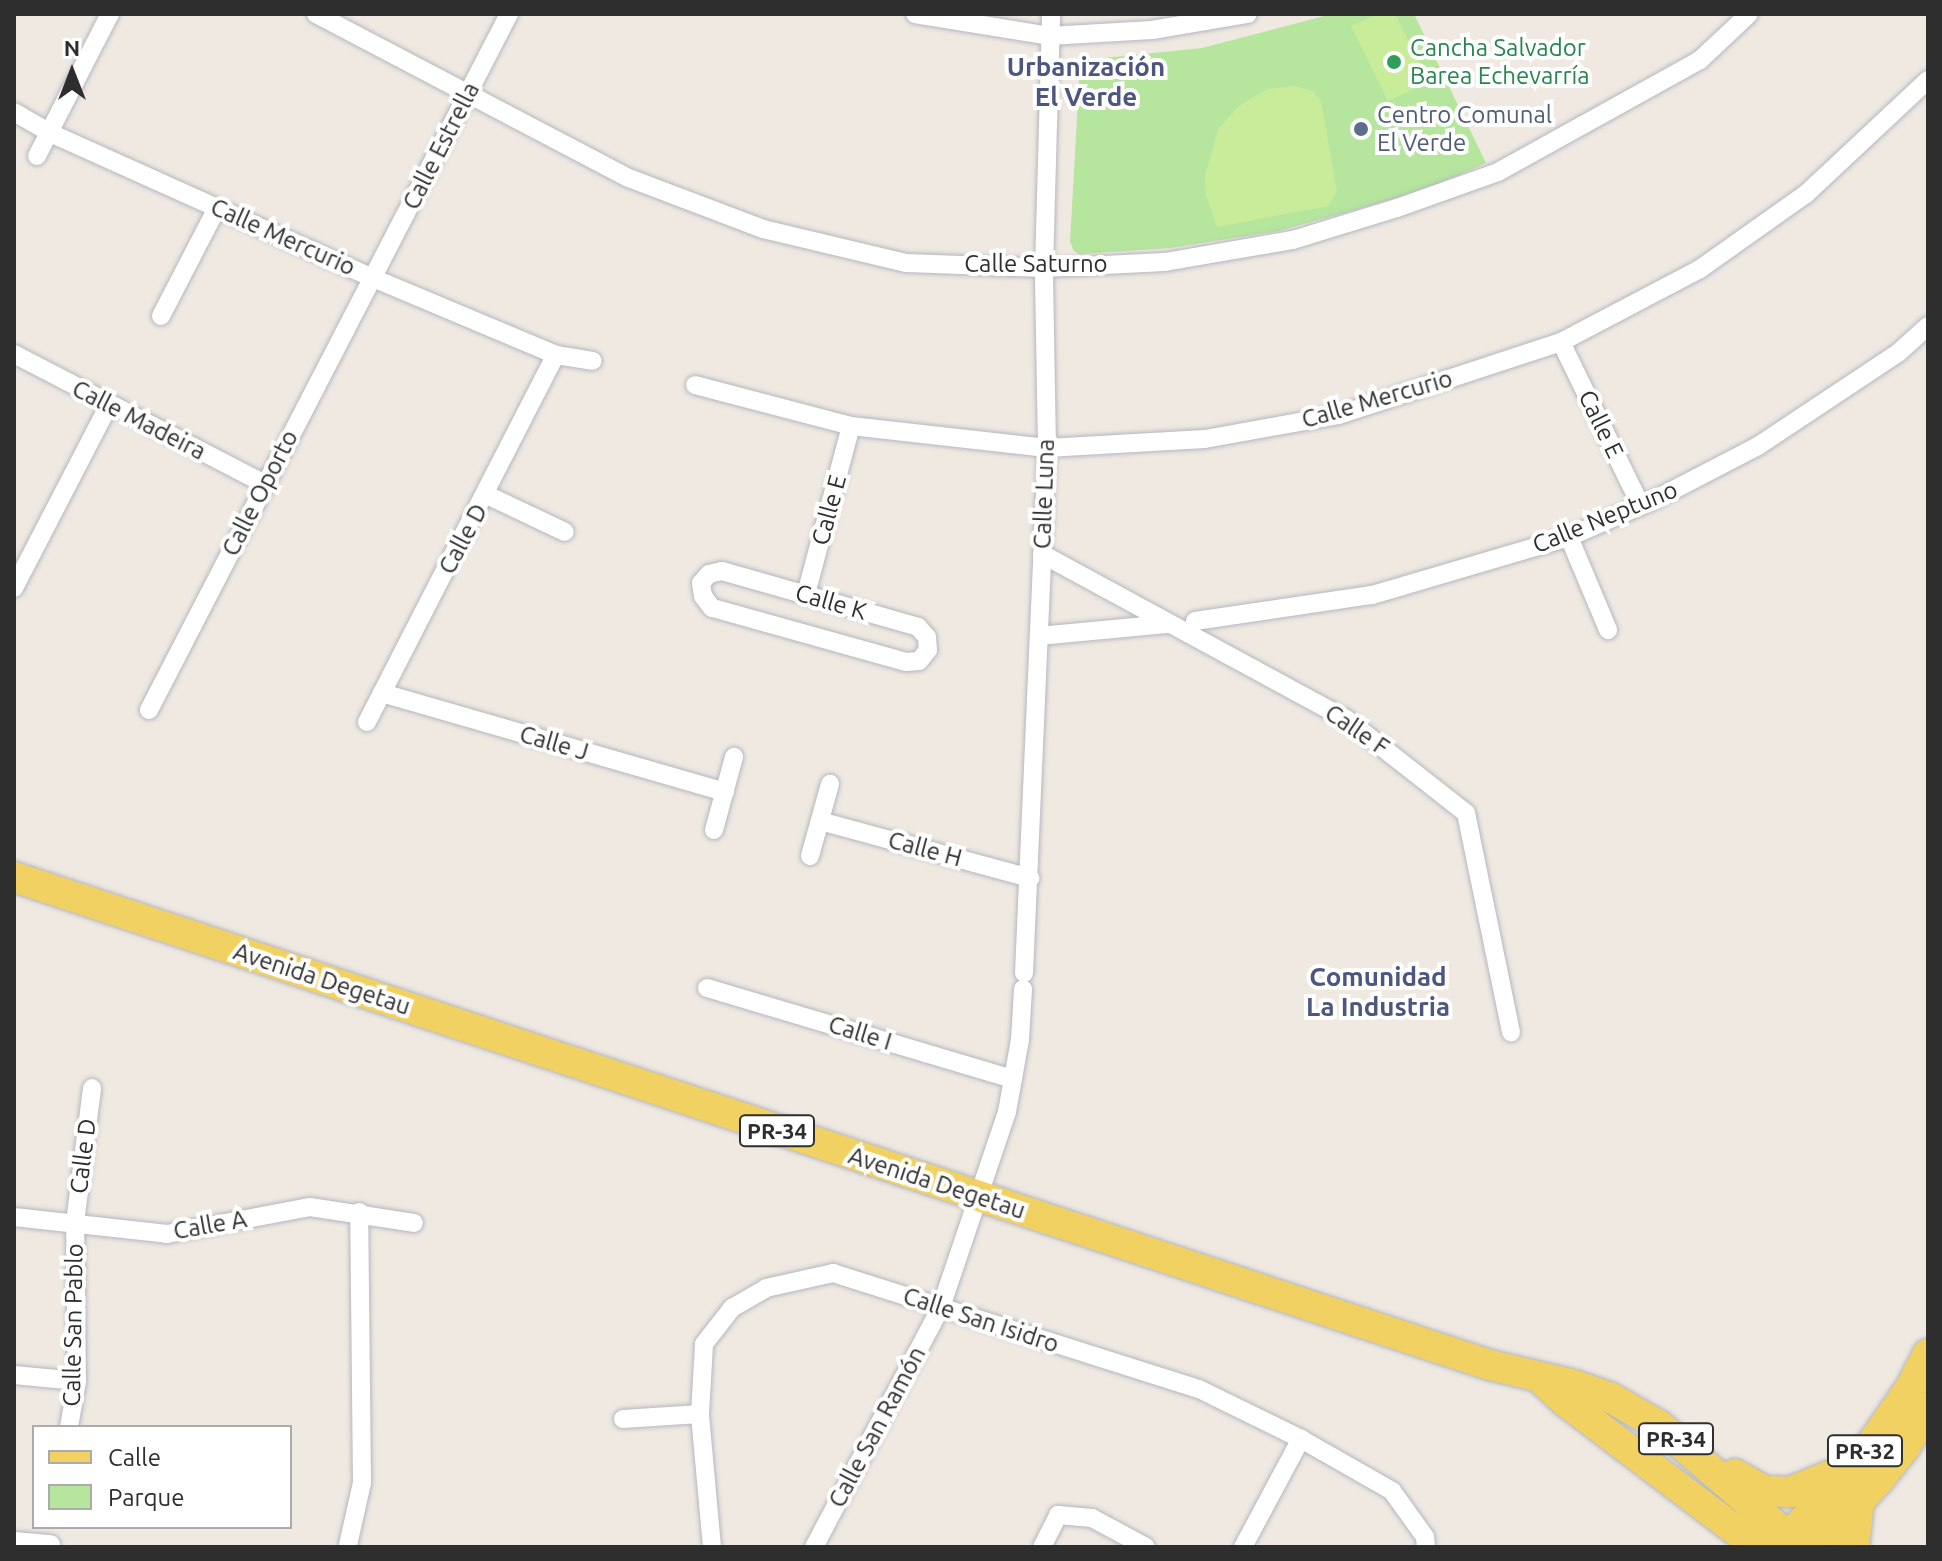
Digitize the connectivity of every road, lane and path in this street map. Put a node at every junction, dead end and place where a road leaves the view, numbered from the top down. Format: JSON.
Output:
{"nodes":[{"id":1,"x":110,"y":14,"type":"edge"},
{"id":2,"x":316,"y":14,"type":"edge"},
{"id":3,"x":509,"y":14,"type":"edge"},
{"id":4,"x":915,"y":14,"type":"edge"},
{"id":5,"x":1051,"y":14,"type":"edge"},
{"id":6,"x":1248,"y":14,"type":"edge"},
{"id":7,"x":1749,"y":14,"type":"edge"},
{"id":8,"x":1049,"y":36,"type":"junction"},
{"id":9,"x":1928,"y":80,"type":"edge"},
{"id":10,"x":469,"y":93,"type":"junction"},
{"id":11,"x":14,"y":112,"type":"edge"},
{"id":12,"x":48,"y":132,"type":"junction"},
{"id":13,"x":37,"y":156,"type":"dead end"},
{"id":14,"x":217,"y":208,"type":"junction"},
{"id":15,"x":1044,"y":268,"type":"junction"},
{"id":16,"x":373,"y":278,"type":"junction"},
{"id":17,"x":161,"y":316,"type":"dead end"},
{"id":18,"x":1928,"y":326,"type":"edge"},
{"id":19,"x":1561,"y":342,"type":"junction"},
{"id":20,"x":14,"y":354,"type":"edge"},
{"id":21,"x":556,"y":355,"type":"junction"},
{"id":22,"x":593,"y":361,"type":"dead end"},
{"id":23,"x":695,"y":385,"type":"dead end"},
{"id":24,"x":109,"y":405,"type":"junction"},
{"id":25,"x":851,"y":426,"type":"junction"},
{"id":26,"x":1047,"y":448,"type":"junction"},
{"id":27,"x":265,"y":484,"type":"junction"},
{"id":28,"x":487,"y":495,"type":"junction"},
{"id":29,"x":1641,"y":506,"type":"junction"},
{"id":30,"x":565,"y":532,"type":"dead end"},
{"id":31,"x":1569,"y":537,"type":"junction"},
{"id":32,"x":1042,"y":554,"type":"junction"},
{"id":33,"x":16,"y":578,"type":"edge"},
{"id":34,"x":806,"y":594,"type":"junction"},
{"id":35,"x":1195,"y":621,"type":"dead end"},
{"id":36,"x":1166,"y":624,"type":"junction"},
{"id":37,"x":1608,"y":630,"type":"dead end"},
{"id":38,"x":1039,"y":636,"type":"junction"},
{"id":39,"x":382,"y":693,"type":"junction"},
{"id":40,"x":149,"y":710,"type":"dead end"},
{"id":41,"x":367,"y":722,"type":"dead end"},
{"id":42,"x":734,"y":757,"type":"dead end"},
{"id":43,"x":830,"y":784,"type":"dead end"},
{"id":44,"x":725,"y":792,"type":"junction"},
{"id":45,"x":820,"y":821,"type":"junction"},
{"id":46,"x":714,"y":830,"type":"dead end"},
{"id":47,"x":810,"y":856,"type":"dead end"},
{"id":48,"x":14,"y":877,"type":"edge"},
{"id":49,"x":1030,"y":878,"type":"junction"},
{"id":50,"x":707,"y":988,"type":"dead end"},
{"id":51,"x":1511,"y":1032,"type":"dead end"},
{"id":52,"x":1013,"y":1079,"type":"junction"},
{"id":53,"x":92,"y":1088,"type":"dead end"},
{"id":54,"x":978,"y":1197,"type":"junction"},
{"id":55,"x":359,"y":1212,"type":"junction"},
{"id":56,"x":14,"y":1217,"type":"edge"},
{"id":57,"x":75,"y":1223,"type":"junction"},
{"id":58,"x":414,"y":1223,"type":"dead end"},
{"id":59,"x":941,"y":1307,"type":"junction"},
{"id":60,"x":1928,"y":1354,"type":"edge"},
{"id":61,"x":14,"y":1375,"type":"edge"},
{"id":62,"x":1542,"y":1380,"type":"junction"},
{"id":63,"x":77,"y":1381,"type":"junction"},
{"id":64,"x":1928,"y":1408,"type":"edge"},
{"id":65,"x":700,"y":1414,"type":"junction"},
{"id":66,"x":623,"y":1419,"type":"dead end"},
{"id":67,"x":69,"y":1425,"type":"edge"},
{"id":68,"x":1301,"y":1439,"type":"junction"},
{"id":69,"x":1693,"y":1454,"type":"junction"},
{"id":70,"x":1851,"y":1468,"type":"junction"},
{"id":71,"x":1660,"y":1471,"type":"junction"},
{"id":72,"x":1859,"y":1501,"type":"junction"},
{"id":73,"x":52,"y":1539,"type":"edge"},
{"id":74,"x":14,"y":1541,"type":"edge"},
{"id":75,"x":348,"y":1545,"type":"dead end"},
{"id":76,"x":1796,"y":1545,"type":"edge"},
{"id":77,"x":712,"y":1547,"type":"edge"},
{"id":78,"x":814,"y":1547,"type":"edge"},
{"id":79,"x":1042,"y":1547,"type":"edge"},
{"id":80,"x":1146,"y":1547,"type":"edge"},
{"id":81,"x":1243,"y":1547,"type":"edge"},
{"id":82,"x":1426,"y":1547,"type":"edge"},
{"id":83,"x":1722,"y":1547,"type":"edge"},
{"id":84,"x":1758,"y":1547,"type":"edge"},
{"id":85,"x":1854,"y":1547,"type":"edge"}],
"edges":[{"from":1,"to":12,"type":"street"},
{"from":2,"to":10,"type":"street","name":"Calle Saturno"},
{"from":3,"to":10,"type":"street","name":"Calle Estrella"},
{"from":4,"to":8,"type":"street"},
{"from":5,"to":8,"type":"street","name":"Calle Luna"},
{"from":6,"to":8,"type":"street"},
{"from":7,"to":15,"type":"street","name":"Calle Saturno"},
{"from":8,"to":15,"type":"street","name":"Calle Luna"},
{"from":9,"to":19,"type":"street","name":"Calle Mercurio"},
{"from":10,"to":15,"type":"street","name":"Calle Saturno"},
{"from":10,"to":16,"type":"street","name":"Calle Estrella"},
{"from":11,"to":12,"type":"street","name":"Calle Mercurio"},
{"from":12,"to":13,"type":"street"},
{"from":12,"to":14,"type":"street","name":"Calle Mercurio"},
{"from":14,"to":16,"type":"street","name":"Calle Mercurio"},
{"from":14,"to":17,"type":"street"},
{"from":15,"to":26,"type":"street","name":"Calle Luna"},
{"from":16,"to":21,"type":"street","name":"Calle Mercurio"},
{"from":16,"to":27,"type":"street","name":"Calle Oporto"},
{"from":18,"to":29,"type":"street","name":"Calle Neptuno"},
{"from":19,"to":26,"type":"street","name":"Calle Mercurio"},
{"from":19,"to":29,"type":"street","name":"Calle E"},
{"from":20,"to":24,"type":"street","name":"Calle Madeira"},
{"from":21,"to":22,"type":"street","name":"Calle Mercurio"},
{"from":21,"to":28,"type":"street","name":"Calle D"},
{"from":23,"to":25,"type":"street","name":"Calle Mercurio"},
{"from":24,"to":27,"type":"street","name":"Calle Madeira"},
{"from":24,"to":33,"type":"street"},
{"from":25,"to":26,"type":"street","name":"Calle Mercurio"},
{"from":25,"to":34,"type":"street","name":"Calle E"},
{"from":26,"to":32,"type":"street","name":"Calle Luna"},
{"from":27,"to":40,"type":"street","name":"Calle Oporto"},
{"from":28,"to":30,"type":"street"},
{"from":28,"to":39,"type":"street","name":"Calle D"},
{"from":29,"to":31,"type":"street","name":"Calle Neptuno"},
{"from":31,"to":35,"type":"street","name":"Calle Neptuno"},
{"from":31,"to":37,"type":"street"},
{"from":32,"to":36,"type":"street","name":"Calle F"},
{"from":32,"to":38,"type":"street","name":"Calle Luna"},
{"from":34,"to":34,"type":"street","name":"Calle K"},
{"from":36,"to":38,"type":"street"},
{"from":36,"to":51,"type":"street","name":"Calle F"},
{"from":38,"to":49,"type":"street","name":"Calle Luna"},
{"from":39,"to":41,"type":"street","name":"Calle D"},
{"from":39,"to":44,"type":"street","name":"Calle J"},
{"from":42,"to":44,"type":"street"},
{"from":43,"to":45,"type":"street"},
{"from":44,"to":46,"type":"street"},
{"from":45,"to":47,"type":"street"},
{"from":45,"to":49,"type":"street","name":"Calle H"},
{"from":48,"to":54,"type":"main road","name":"Avenida Degetau","number":"PR-34"},
{"from":49,"to":52,"type":"street","name":"Calle Luna"},
{"from":50,"to":52,"type":"street","name":"Calle I"},
{"from":52,"to":54,"type":"street","name":"Calle San Ramón"},
{"from":53,"to":57,"type":"street","name":"Calle D"},
{"from":54,"to":59,"type":"street","name":"Calle San Ramón"},
{"from":54,"to":62,"type":"main road","name":"Avenida Degetau","number":"PR-34"},
{"from":55,"to":57,"type":"street","name":"Calle A"},
{"from":55,"to":58,"type":"street","name":"Calle A"},
{"from":55,"to":75,"type":"street"},
{"from":56,"to":57,"type":"street","name":"Calle A"},
{"from":57,"to":63,"type":"street","name":"Calle San Pablo"},
{"from":59,"to":65,"type":"street","name":"Calle San Isidro"},
{"from":59,"to":68,"type":"street","name":"Calle San Isidro"},
{"from":59,"to":78,"type":"street","name":"Calle San Ramón"},
{"from":60,"to":70,"type":"main road","number":"PR-32"},
{"from":61,"to":63,"type":"street"},
{"from":62,"to":69,"type":"main road","name":"Avenida Degetau","number":"PR-34"},
{"from":62,"to":71,"type":"main road","name":"Avenida Degetau","number":"PR-34"},
{"from":63,"to":67,"type":"street","name":"Calle San Pablo"},
{"from":64,"to":72,"type":"main road","number":"PR-32"},
{"from":65,"to":66,"type":"street"},
{"from":65,"to":77,"type":"street","name":"Calle San Isidro"},
{"from":68,"to":81,"type":"street"},
{"from":68,"to":82,"type":"street","name":"Calle San Isidro"},
{"from":69,"to":70,"type":"main road"},
{"from":69,"to":76,"type":"main road","name":"Avenida Degetau","number":"PR-34"},
{"from":70,"to":76,"type":"main road","number":"PR-32"},
{"from":71,"to":83,"type":"main road"},
{"from":71,"to":84,"type":"main road","name":"Avenida Degetau","number":"PR-34"},
{"from":72,"to":76,"type":"main road","number":"PR-32"},
{"from":72,"to":85,"type":"main road"},
{"from":73,"to":74,"type":"street"},
{"from":79,"to":80,"type":"street"}]}
